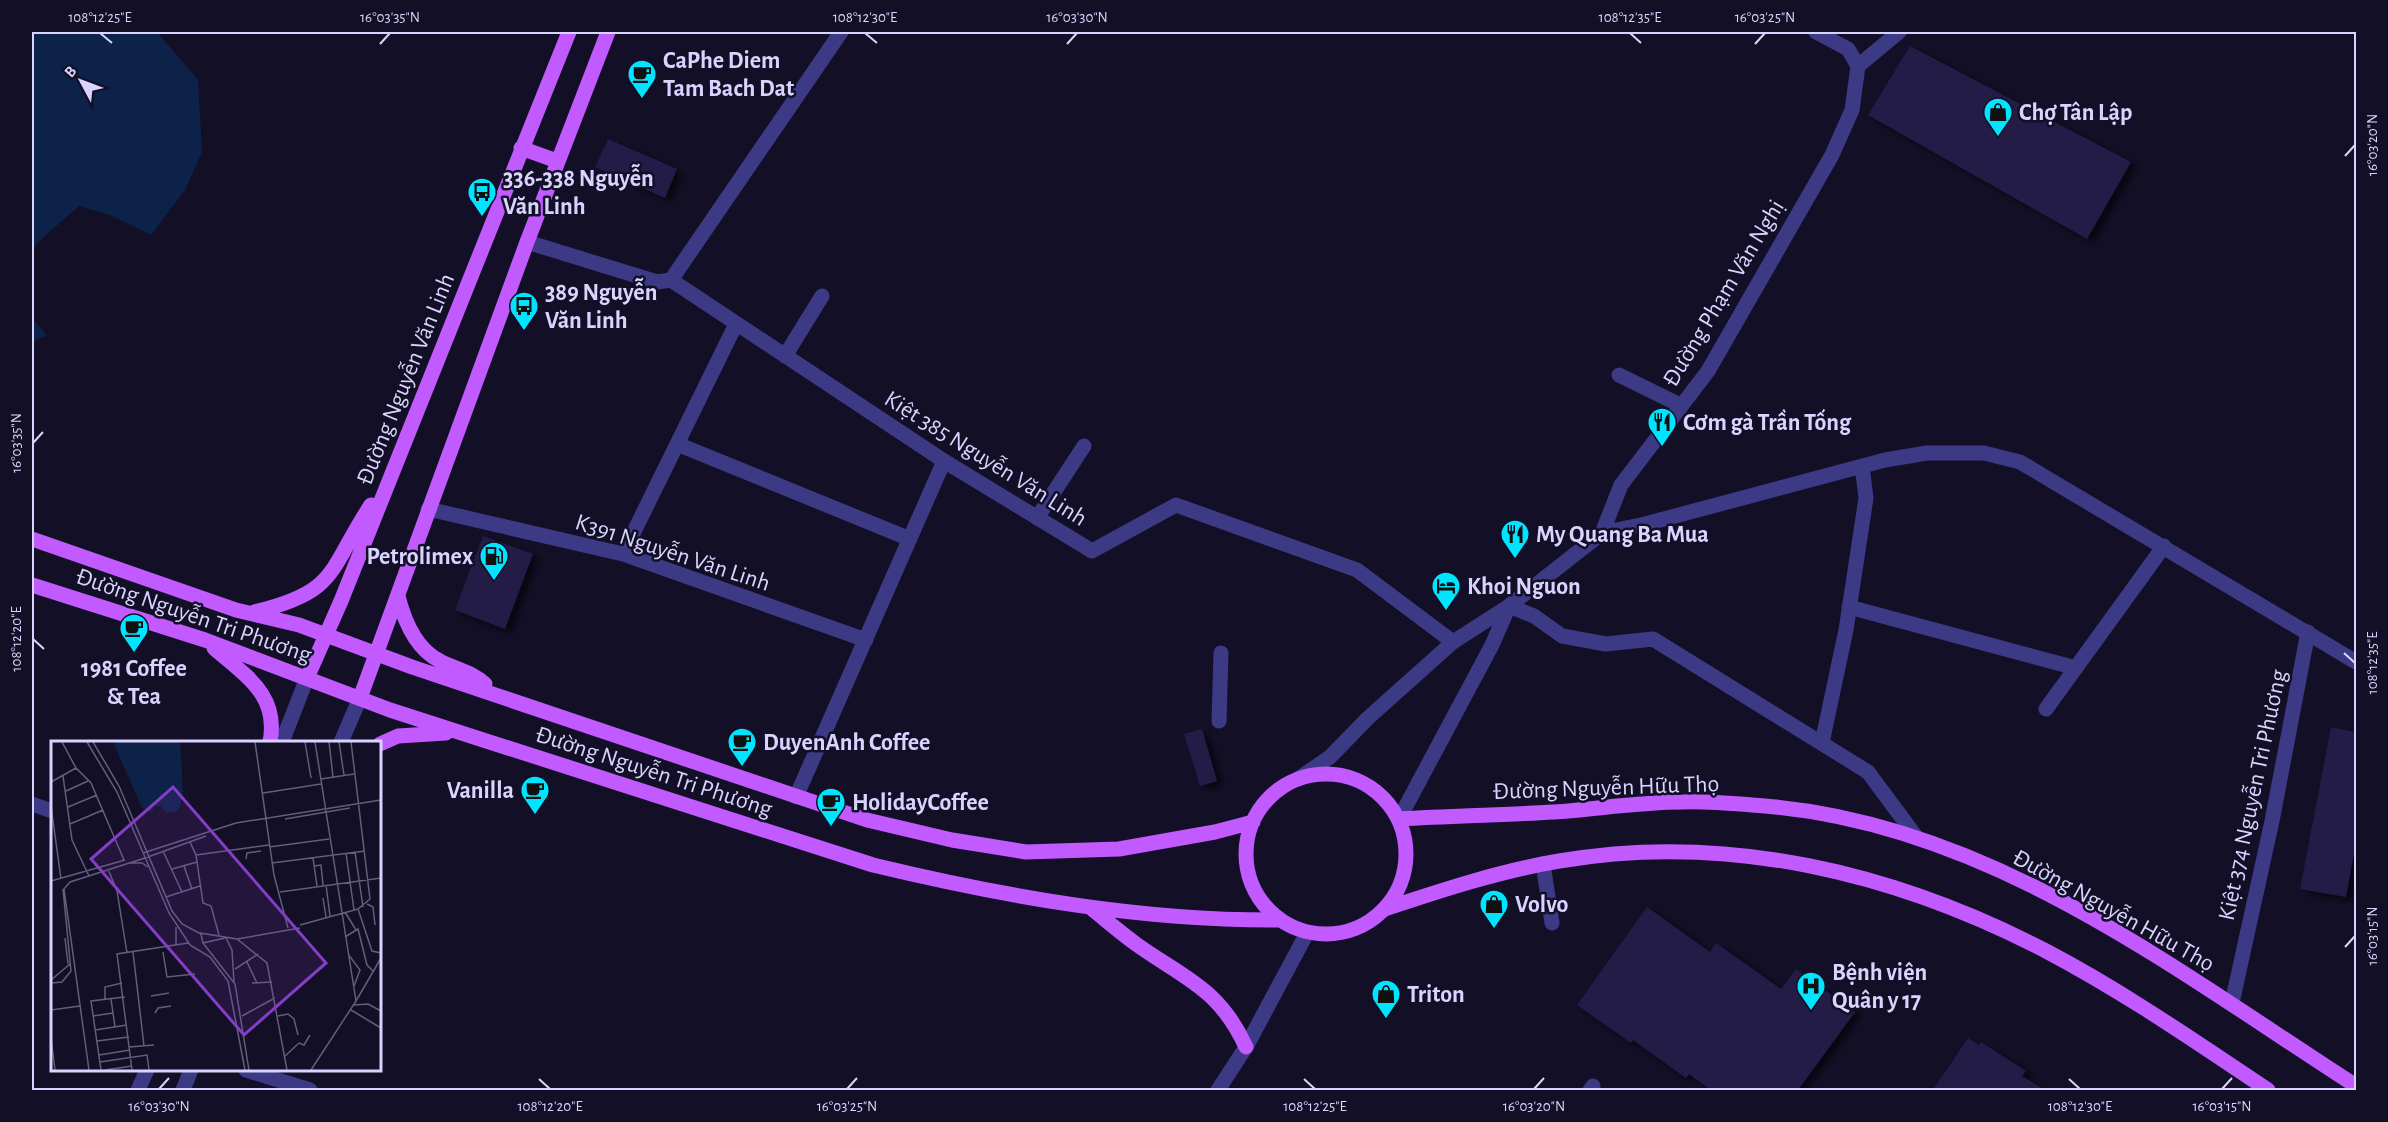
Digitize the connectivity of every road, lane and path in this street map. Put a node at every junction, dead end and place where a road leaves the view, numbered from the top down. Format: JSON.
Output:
{"nodes":[{"id":1,"x":569,"y":32,"type":"edge"},
{"id":2,"x":608,"y":32,"type":"edge"},
{"id":3,"x":841,"y":32,"type":"edge"},
{"id":4,"x":1816,"y":32,"type":"edge"},
{"id":5,"x":1899,"y":32,"type":"edge"},
{"id":6,"x":1858,"y":66,"type":"junction"},
{"id":7,"x":521,"y":148,"type":"junction"},
{"id":8,"x":557,"y":161,"type":"junction"},
{"id":9,"x":526,"y":242,"type":"junction"},
{"id":10,"x":671,"y":280,"type":"junction"},
{"id":11,"x":822,"y":296,"type":"dead end"},
{"id":12,"x":736,"y":324,"type":"junction"},
{"id":13,"x":785,"y":356,"type":"junction"},
{"id":14,"x":1619,"y":375,"type":"dead end"},
{"id":15,"x":1680,"y":405,"type":"junction"},
{"id":16,"x":677,"y":444,"type":"junction"},
{"id":17,"x":1084,"y":446,"type":"dead end"},
{"id":18,"x":944,"y":462,"type":"junction"},
{"id":19,"x":1862,"y":466,"type":"junction"},
{"id":20,"x":391,"y":476,"type":"junction"},
{"id":21,"x":428,"y":509,"type":"junction"},
{"id":22,"x":1037,"y":518,"type":"junction"},
{"id":23,"x":1602,"y":533,"type":"junction"},
{"id":24,"x":32,"y":539,"type":"edge"},
{"id":25,"x":910,"y":539,"type":"junction"},
{"id":26,"x":2164,"y":546,"type":"junction"},
{"id":27,"x":623,"y":554,"type":"junction"},
{"id":28,"x":32,"y":585,"type":"edge"},
{"id":29,"x":398,"y":596,"type":"junction"},
{"id":30,"x":1509,"y":606,"type":"junction"},
{"id":31,"x":1849,"y":607,"type":"junction"},
{"id":32,"x":251,"y":613,"type":"junction"},
{"id":33,"x":2308,"y":632,"type":"junction"},
{"id":34,"x":325,"y":634,"type":"junction"},
{"id":35,"x":205,"y":640,"type":"junction"},
{"id":36,"x":866,"y":640,"type":"junction"},
{"id":37,"x":1453,"y":642,"type":"junction"},
{"id":38,"x":1221,"y":653,"type":"dead end"},
{"id":39,"x":378,"y":654,"type":"junction"},
{"id":40,"x":2356,"y":662,"type":"edge"},
{"id":41,"x":2076,"y":668,"type":"junction"},
{"id":42,"x":307,"y":678,"type":"junction"},
{"id":43,"x":497,"y":694,"type":"junction"},
{"id":44,"x":360,"y":699,"type":"junction"},
{"id":45,"x":2046,"y":709,"type":"dead end"},
{"id":46,"x":1219,"y":721,"type":"dead end"},
{"id":47,"x":461,"y":733,"type":"junction"},
{"id":48,"x":270,"y":741,"type":"edge"},
{"id":49,"x":282,"y":741,"type":"edge"},
{"id":50,"x":341,"y":741,"type":"edge"},
{"id":51,"x":1822,"y":743,"type":"junction"},
{"id":52,"x":381,"y":744,"type":"edge"},
{"id":53,"x":1298,"y":778,"type":"junction"},
{"id":54,"x":796,"y":797,"type":"junction"},
{"id":55,"x":32,"y":804,"type":"edge"},
{"id":56,"x":51,"y":811,"type":"edge"},
{"id":57,"x":1399,"y":819,"type":"junction"},
{"id":58,"x":1253,"y":822,"type":"junction"},
{"id":59,"x":1917,"y":838,"type":"junction"},
{"id":60,"x":1543,"y":864,"type":"junction"},
{"id":61,"x":1090,"y":907,"type":"junction"},
{"id":62,"x":1385,"y":909,"type":"junction"},
{"id":63,"x":1280,"y":920,"type":"junction"},
{"id":64,"x":1552,"y":923,"type":"dead end"},
{"id":65,"x":1307,"y":933,"type":"junction"},
{"id":66,"x":2232,"y":1003,"type":"junction"},
{"id":67,"x":1246,"y":1047,"type":"junction"},
{"id":68,"x":147,"y":1071,"type":"edge"},
{"id":69,"x":191,"y":1071,"type":"edge"},
{"id":70,"x":249,"y":1071,"type":"edge"},
{"id":71,"x":2356,"y":1086,"type":"edge"},
{"id":72,"x":138,"y":1090,"type":"edge"},
{"id":73,"x":183,"y":1090,"type":"edge"},
{"id":74,"x":310,"y":1090,"type":"edge"},
{"id":75,"x":1218,"y":1090,"type":"edge"},
{"id":76,"x":2268,"y":1090,"type":"edge"}],
"edges":[{"from":1,"to":7,"type":"main road","name":"Đường Nguyễn Văn Linh"},
{"from":2,"to":8,"type":"main road"},
{"from":3,"to":10,"type":"street"},
{"from":4,"to":6,"type":"street"},
{"from":5,"to":6,"type":"street"},
{"from":6,"to":15,"type":"street","name":"Đường Phạm Văn Nghị"},
{"from":7,"to":8,"type":"main road"},
{"from":7,"to":20,"type":"main road","name":"Đường Nguyễn Văn Linh"},
{"from":8,"to":9,"type":"main road"},
{"from":9,"to":10,"type":"street","name":"Kiệt 385 Nguyễn Văn Linh"},
{"from":9,"to":21,"type":"main road"},
{"from":10,"to":12,"type":"street","name":"Kiệt 385 Nguyễn Văn Linh"},
{"from":11,"to":13,"type":"street"},
{"from":12,"to":13,"type":"street","name":"Kiệt 385 Nguyễn Văn Linh"},
{"from":12,"to":16,"type":"street"},
{"from":13,"to":18,"type":"street","name":"Kiệt 385 Nguyễn Văn Linh"},
{"from":14,"to":15,"type":"street"},
{"from":15,"to":23,"type":"street","name":"Đường Phạm Văn Nghị"},
{"from":16,"to":25,"type":"street"},
{"from":16,"to":27,"type":"street"},
{"from":17,"to":22,"type":"street"},
{"from":18,"to":22,"type":"street","name":"Kiệt 385 Nguyễn Văn Linh"},
{"from":18,"to":25,"type":"street"},
{"from":19,"to":23,"type":"street"},
{"from":19,"to":26,"type":"street"},
{"from":19,"to":31,"type":"street"},
{"from":20,"to":32,"type":"main road"},
{"from":20,"to":34,"type":"main road","name":"Đường Nguyễn Văn Linh"},
{"from":21,"to":27,"type":"street","name":"K391 Nguyễn Văn Linh"},
{"from":21,"to":29,"type":"main road"},
{"from":22,"to":37,"type":"street","name":"Kiệt 385 Nguyễn Văn Linh"},
{"from":23,"to":30,"type":"street"},
{"from":24,"to":32,"type":"main road","name":"Đường Nguyễn Tri Phương"},
{"from":25,"to":36,"type":"street"},
{"from":26,"to":33,"type":"street"},
{"from":26,"to":41,"type":"street"},
{"from":27,"to":36,"type":"street","name":"K391 Nguyễn Văn Linh"},
{"from":28,"to":35,"type":"main road","name":"Đường Nguyễn Tri Phương"},
{"from":29,"to":39,"type":"main road"},
{"from":29,"to":43,"type":"main road"},
{"from":30,"to":37,"type":"street"},
{"from":30,"to":51,"type":"street"},
{"from":30,"to":57,"type":"street"},
{"from":31,"to":41,"type":"street"},
{"from":31,"to":51,"type":"street"},
{"from":32,"to":34,"type":"main road","name":"Đường Nguyễn Tri Phương"},
{"from":33,"to":40,"type":"street"},
{"from":33,"to":66,"type":"street","name":"Kiệt 374 Nguyễn Tri Phương"},
{"from":34,"to":39,"type":"main road","name":"Đường Nguyễn Tri Phương"},
{"from":34,"to":42,"type":"main road","name":"Đường Nguyễn Văn Linh"},
{"from":35,"to":42,"type":"main road","name":"Đường Nguyễn Tri Phương"},
{"from":35,"to":48,"type":"main road"},
{"from":36,"to":54,"type":"street"},
{"from":37,"to":53,"type":"street"},
{"from":38,"to":46,"type":"street"},
{"from":39,"to":43,"type":"main road","name":"Đường Nguyễn Tri Phương"},
{"from":39,"to":44,"type":"main road"},
{"from":41,"to":45,"type":"street"},
{"from":42,"to":44,"type":"main road","name":"Đường Nguyễn Tri Phương"},
{"from":42,"to":49,"type":"street","name":"Đường Nguyễn Văn Linh"},
{"from":43,"to":54,"type":"main road","name":"Đường Nguyễn Tri Phương"},
{"from":44,"to":47,"type":"main road","name":"Đường Nguyễn Tri Phương"},
{"from":44,"to":50,"type":"street"},
{"from":47,"to":52,"type":"main road"},
{"from":47,"to":61,"type":"main road","name":"Đường Nguyễn Tri Phương"},
{"from":51,"to":59,"type":"street"},
{"from":53,"to":57,"type":"main road"},
{"from":53,"to":58,"type":"main road"},
{"from":54,"to":58,"type":"main road","name":"Đường Nguyễn Tri Phương"},
{"from":55,"to":56,"type":"street"},
{"from":57,"to":59,"type":"main road","name":"Đường Nguyễn Hữu Thọ"},
{"from":57,"to":62,"type":"main road"},
{"from":58,"to":63,"type":"main road"},
{"from":59,"to":66,"type":"main road","name":"Đường Nguyễn Hữu Thọ"},
{"from":60,"to":62,"type":"main road"},
{"from":60,"to":64,"type":"street"},
{"from":60,"to":76,"type":"main road"},
{"from":61,"to":63,"type":"main road","name":"Đường Nguyễn Tri Phương"},
{"from":61,"to":67,"type":"main road"},
{"from":62,"to":65,"type":"main road"},
{"from":63,"to":65,"type":"main road"},
{"from":65,"to":67,"type":"street"},
{"from":66,"to":71,"type":"main road","name":"Đường Nguyễn Hữu Thọ"},
{"from":67,"to":75,"type":"street"},
{"from":68,"to":72,"type":"street"},
{"from":69,"to":73,"type":"street"},
{"from":70,"to":74,"type":"street"}]}
